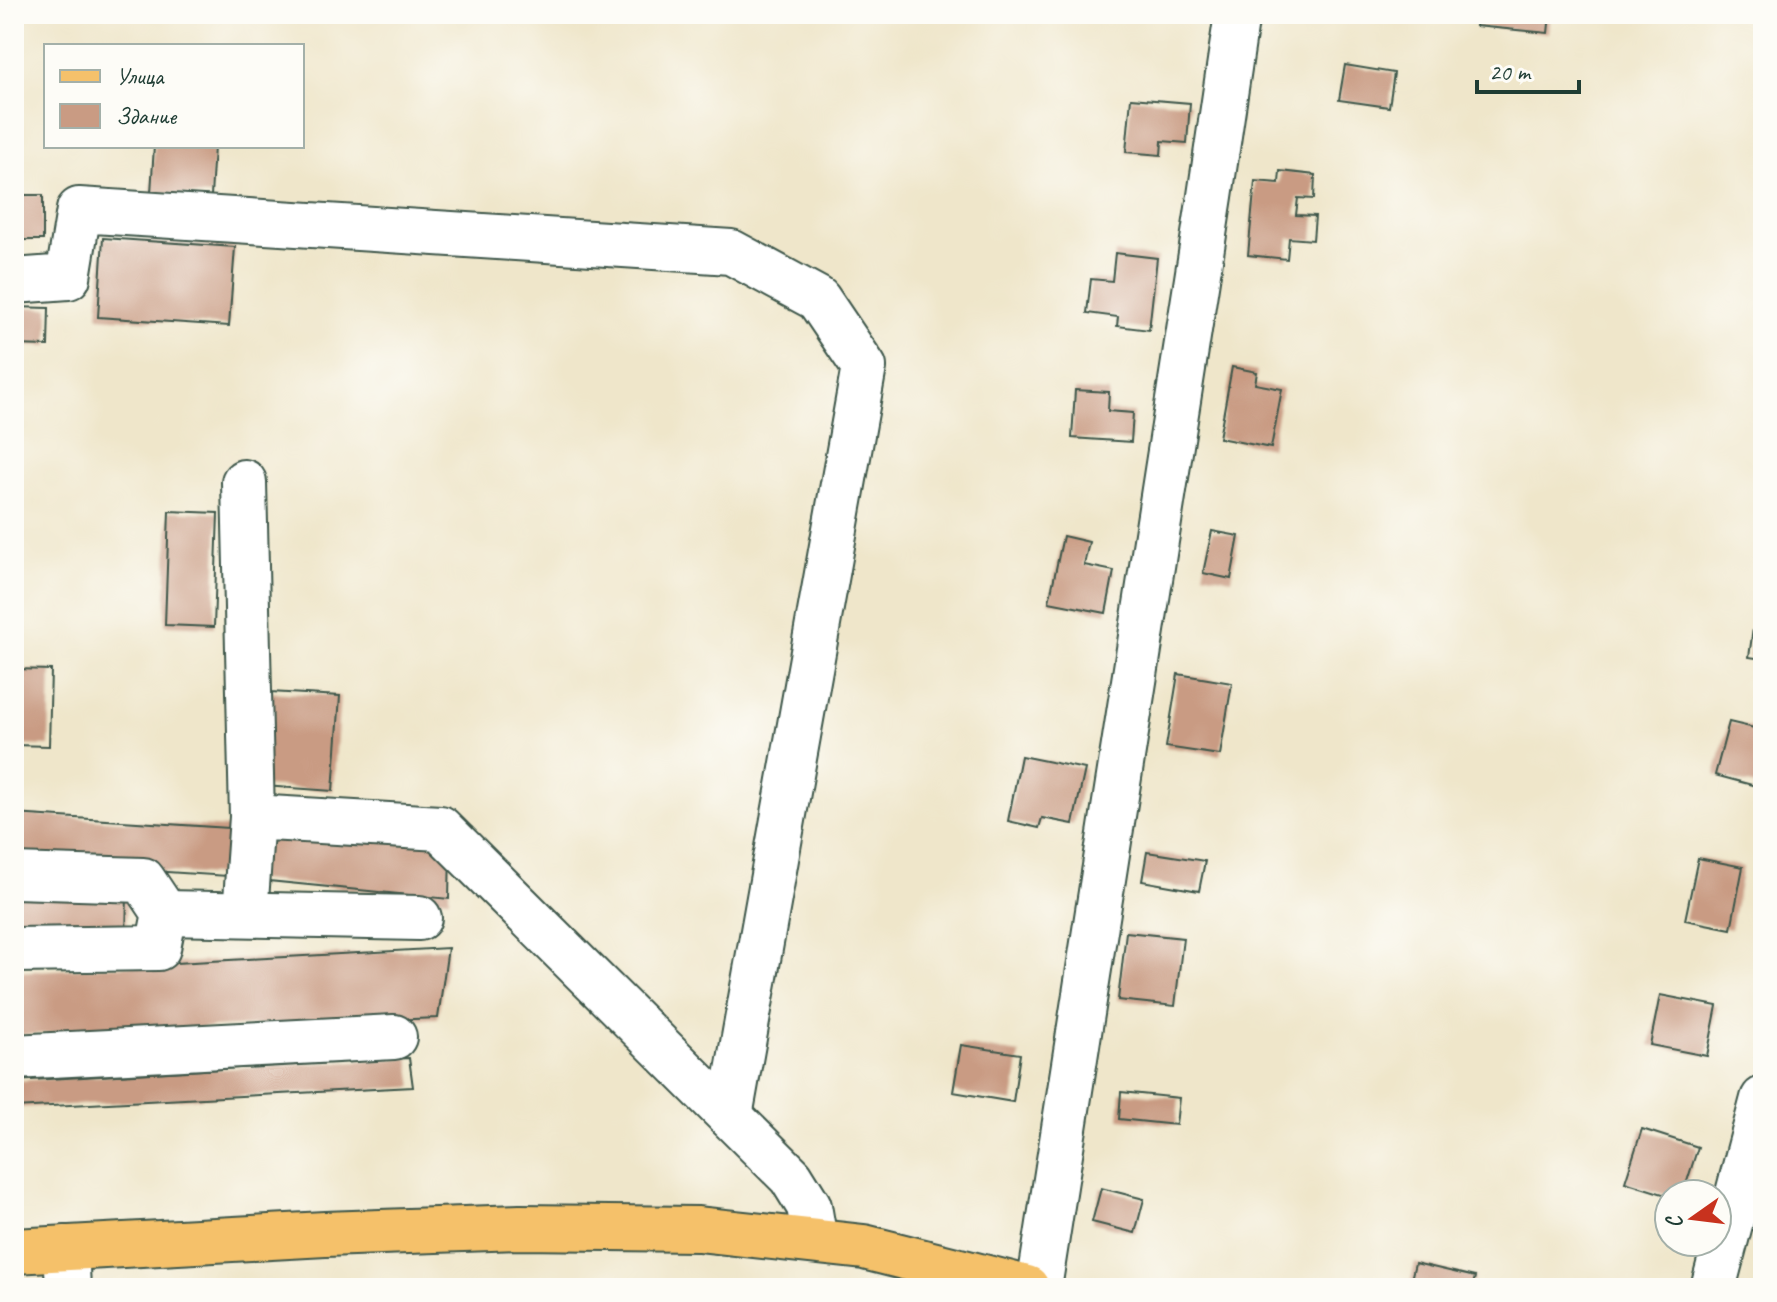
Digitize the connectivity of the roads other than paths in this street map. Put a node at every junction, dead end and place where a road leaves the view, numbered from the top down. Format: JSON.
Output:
{"nodes":[{"id":1,"x":1237,"y":14,"type":"edge"},
{"id":2,"x":14,"y":281,"type":"edge"},
{"id":3,"x":244,"y":482,"type":"dead end"},
{"id":4,"x":252,"y":817,"type":"junction"},
{"id":5,"x":14,"y":876,"type":"edge"},
{"id":6,"x":165,"y":913,"type":"junction"},
{"id":7,"x":245,"y":914,"type":"junction"},
{"id":8,"x":419,"y":918,"type":"dead end"},
{"id":9,"x":14,"y":950,"type":"edge"},
{"id":10,"x":394,"y":1037,"type":"dead end"},
{"id":11,"x":14,"y":1057,"type":"edge"},
{"id":12,"x":1763,"y":1099,"type":"edge"},
{"id":13,"x":730,"y":1116,"type":"junction"},
{"id":14,"x":815,"y":1241,"type":"junction"},
{"id":15,"x":14,"y":1251,"type":"edge"},
{"id":16,"x":67,"y":1268,"type":"edge"},
{"id":17,"x":1027,"y":1288,"type":"edge"},
{"id":18,"x":1039,"y":1288,"type":"edge"},
{"id":19,"x":1713,"y":1288,"type":"edge"}],
"edges":[{"from":1,"to":18,"type":"street"},
{"from":2,"to":13,"type":"street"},
{"from":3,"to":4,"type":"street"},
{"from":4,"to":7,"type":"street"},
{"from":4,"to":13,"type":"street"},
{"from":5,"to":6,"type":"street"},
{"from":6,"to":7,"type":"street"},
{"from":6,"to":9,"type":"street"},
{"from":7,"to":8,"type":"street"},
{"from":10,"to":11,"type":"street"},
{"from":12,"to":19,"type":"street"},
{"from":13,"to":14,"type":"street"},
{"from":14,"to":16,"type":"main road"},
{"from":14,"to":17,"type":"main road"},
{"from":15,"to":16,"type":"main road"}]}
